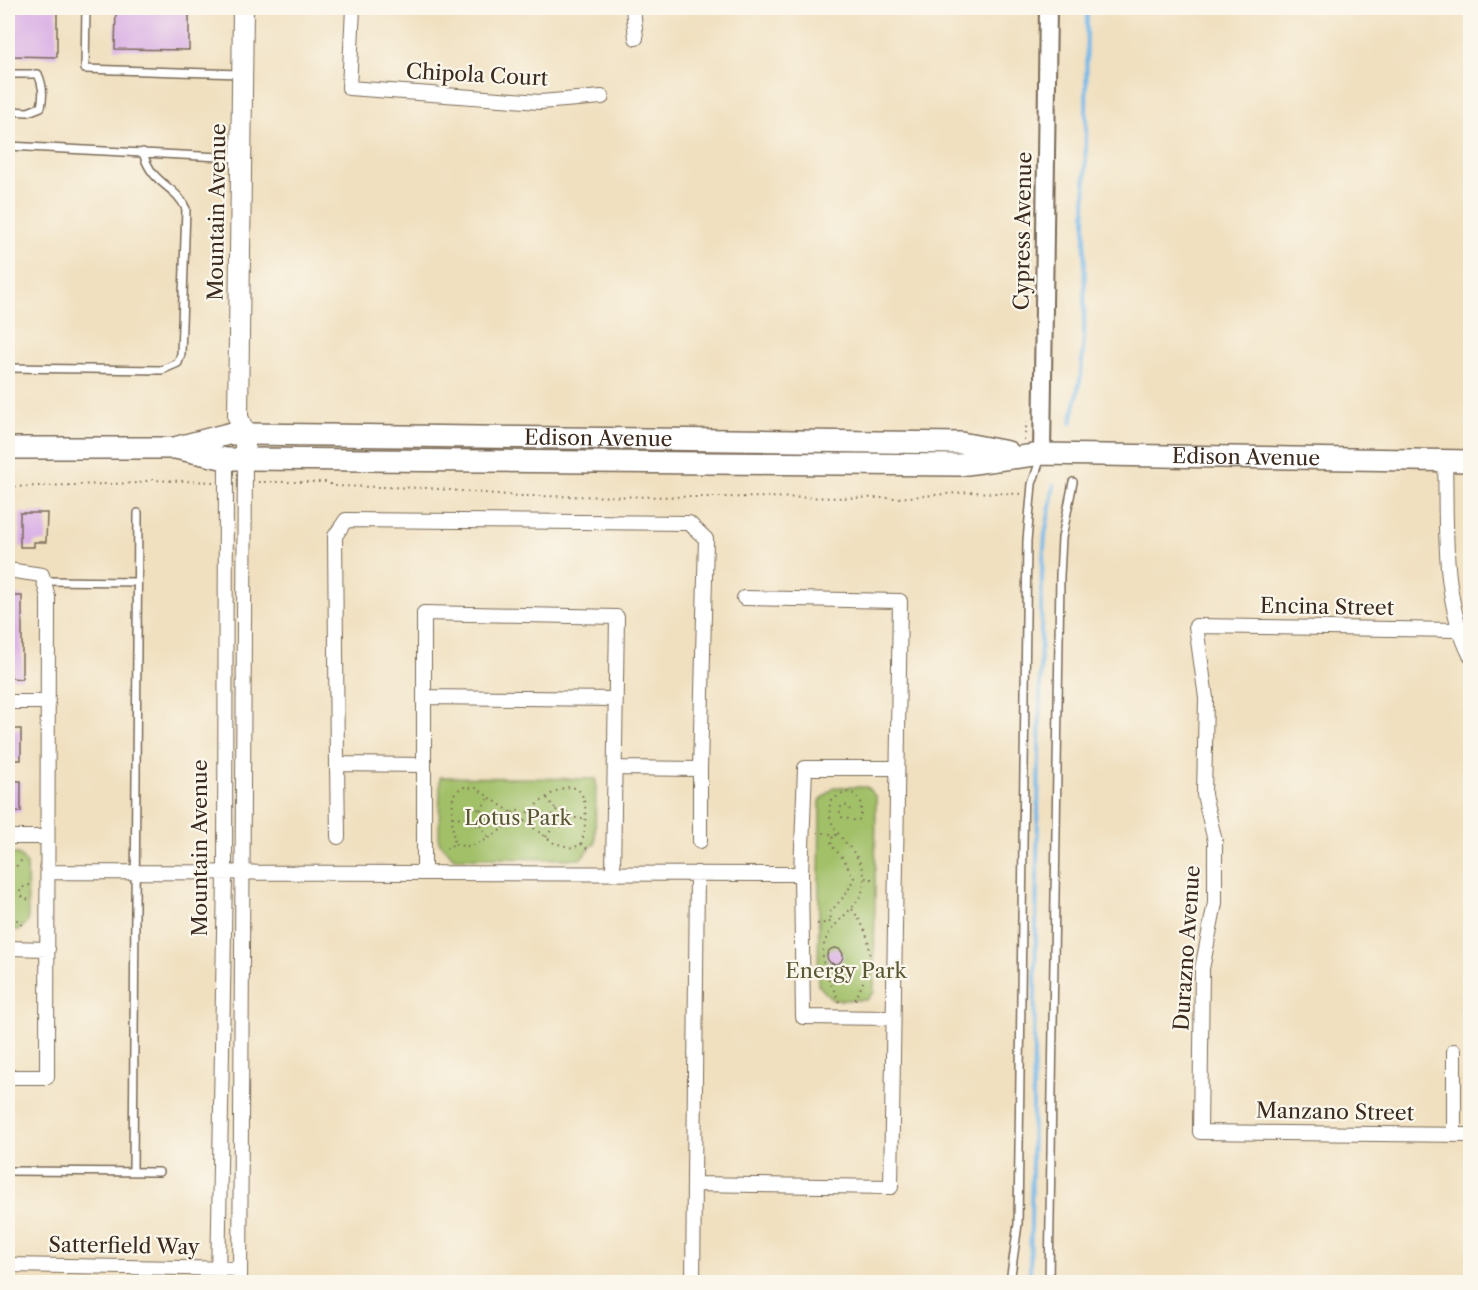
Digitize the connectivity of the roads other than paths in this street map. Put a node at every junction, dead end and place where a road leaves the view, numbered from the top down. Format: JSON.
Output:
{"nodes":[{"id":1,"x":86,"y":8,"type":"edge"},
{"id":2,"x":243,"y":8,"type":"edge"},
{"id":3,"x":353,"y":8,"type":"edge"},
{"id":4,"x":633,"y":8,"type":"edge"},
{"id":5,"x":1048,"y":8,"type":"edge"},
{"id":6,"x":636,"y":38,"type":"dead end"},
{"id":7,"x":8,"y":74,"type":"edge"},
{"id":8,"x":242,"y":74,"type":"junction"},
{"id":9,"x":602,"y":97,"type":"dead end"},
{"id":10,"x":8,"y":111,"type":"edge"},
{"id":11,"x":8,"y":146,"type":"edge"},
{"id":12,"x":143,"y":152,"type":"junction"},
{"id":13,"x":242,"y":158,"type":"junction"},
{"id":14,"x":8,"y":368,"type":"edge"},
{"id":15,"x":237,"y":428,"type":"junction"},
{"id":16,"x":8,"y":448,"type":"edge"},
{"id":17,"x":175,"y":448,"type":"junction"},
{"id":18,"x":1033,"y":454,"type":"junction"},
{"id":19,"x":236,"y":459,"type":"junction"},
{"id":20,"x":1445,"y":461,"type":"junction"},
{"id":21,"x":1470,"y":461,"type":"edge"},
{"id":22,"x":1073,"y":482,"type":"dead end"},
{"id":23,"x":138,"y":513,"type":"dead end"},
{"id":24,"x":8,"y":570,"type":"edge"},
{"id":25,"x":44,"y":581,"type":"junction"},
{"id":26,"x":137,"y":582,"type":"junction"},
{"id":27,"x":744,"y":598,"type":"dead end"},
{"id":28,"x":1196,"y":626,"type":"joint"},
{"id":29,"x":1464,"y":628,"type":"edge"},
{"id":30,"x":1470,"y":655,"type":"edge"},
{"id":31,"x":424,"y":697,"type":"junction"},
{"id":32,"x":615,"y":699,"type":"junction"},
{"id":33,"x":8,"y":702,"type":"edge"},
{"id":34,"x":47,"y":702,"type":"junction"},
{"id":35,"x":337,"y":764,"type":"junction"},
{"id":36,"x":424,"y":765,"type":"junction"},
{"id":37,"x":615,"y":768,"type":"junction"},
{"id":38,"x":897,"y":768,"type":"junction"},
{"id":39,"x":700,"y":769,"type":"junction"},
{"id":40,"x":8,"y":837,"type":"edge"},
{"id":41,"x":47,"y":837,"type":"junction"},
{"id":42,"x":338,"y":837,"type":"dead end"},
{"id":43,"x":700,"y":841,"type":"dead end"},
{"id":44,"x":48,"y":872,"type":"junction"},
{"id":45,"x":135,"y":872,"type":"junction"},
{"id":46,"x":424,"y":872,"type":"junction"},
{"id":47,"x":613,"y":873,"type":"junction"},
{"id":48,"x":697,"y":873,"type":"junction"},
{"id":49,"x":225,"y":874,"type":"junction"},
{"id":50,"x":243,"y":874,"type":"junction"},
{"id":51,"x":801,"y":874,"type":"junction"},
{"id":52,"x":8,"y":948,"type":"edge"},
{"id":53,"x":48,"y":949,"type":"junction"},
{"id":54,"x":893,"y":1018,"type":"junction"},
{"id":55,"x":1455,"y":1051,"type":"dead end"},
{"id":56,"x":8,"y":1077,"type":"edge"},
{"id":57,"x":1200,"y":1132,"type":"joint"},
{"id":58,"x":1454,"y":1135,"type":"junction"},
{"id":59,"x":1470,"y":1135,"type":"edge"},
{"id":60,"x":8,"y":1171,"type":"edge"},
{"id":61,"x":133,"y":1172,"type":"junction"},
{"id":62,"x":159,"y":1172,"type":"dead end"},
{"id":63,"x":694,"y":1184,"type":"junction"},
{"id":64,"x":8,"y":1265,"type":"edge"},
{"id":65,"x":218,"y":1276,"type":"edge"},
{"id":66,"x":240,"y":1276,"type":"edge"},
{"id":67,"x":693,"y":1282,"type":"edge"},
{"id":68,"x":1010,"y":1282,"type":"edge"},
{"id":69,"x":1050,"y":1282,"type":"edge"}],
"edges":[{"from":1,"to":8,"type":"lane"},
{"from":2,"to":8,"type":"main road","name":"Mountain Avenue"},
{"from":3,"to":9,"type":"street","name":"Chipola Court"},
{"from":4,"to":6,"type":"street"},
{"from":5,"to":18,"type":"street","name":"Cypress Avenue"},
{"from":7,"to":10,"type":"lane"},
{"from":8,"to":13,"type":"main road","name":"Mountain Avenue"},
{"from":11,"to":12,"type":"lane"},
{"from":12,"to":13,"type":"lane"},
{"from":12,"to":14,"type":"lane"},
{"from":13,"to":15,"type":"main road","name":"Mountain Avenue"},
{"from":15,"to":17,"type":"main road","name":"Edison Avenue"},
{"from":15,"to":18,"type":"main road","name":"Edison Avenue"},
{"from":15,"to":19,"type":"main road","name":"Mountain Avenue"},
{"from":16,"to":17,"type":"main road","name":"Edison Avenue"},
{"from":17,"to":19,"type":"main road","name":"Edison Avenue"},
{"from":18,"to":19,"type":"main road","name":"Edison Avenue"},
{"from":18,"to":20,"type":"main road","name":"Edison Avenue"},
{"from":18,"to":68,"type":"lane"},
{"from":19,"to":49,"type":"street","name":"Mountain Avenue"},
{"from":19,"to":50,"type":"street","name":"Mountain Avenue"},
{"from":20,"to":21,"type":"main road","name":"Edison Avenue"},
{"from":20,"to":29,"type":"street"},
{"from":22,"to":69,"type":"lane"},
{"from":23,"to":26,"type":"lane"},
{"from":24,"to":25,"type":"street"},
{"from":25,"to":26,"type":"lane"},
{"from":25,"to":34,"type":"street"},
{"from":26,"to":45,"type":"lane"},
{"from":27,"to":38,"type":"street"},
{"from":28,"to":29,"type":"street","name":"Encina Street"},
{"from":28,"to":57,"type":"street","name":"Durazno Avenue"},
{"from":29,"to":30,"type":"street"},
{"from":31,"to":32,"type":"street"},
{"from":31,"to":32,"type":"street"},
{"from":31,"to":36,"type":"street"},
{"from":32,"to":37,"type":"street"},
{"from":33,"to":34,"type":"street"},
{"from":34,"to":41,"type":"street"},
{"from":35,"to":36,"type":"street"},
{"from":35,"to":39,"type":"street"},
{"from":35,"to":42,"type":"street"},
{"from":36,"to":46,"type":"street"},
{"from":37,"to":39,"type":"street"},
{"from":37,"to":47,"type":"street"},
{"from":38,"to":51,"type":"street"},
{"from":38,"to":54,"type":"street"},
{"from":39,"to":43,"type":"street"},
{"from":40,"to":41,"type":"street"},
{"from":41,"to":44,"type":"street"},
{"from":44,"to":45,"type":"street"},
{"from":44,"to":53,"type":"street"},
{"from":45,"to":49,"type":"street"},
{"from":45,"to":61,"type":"lane"},
{"from":46,"to":47,"type":"street"},
{"from":46,"to":50,"type":"street"},
{"from":47,"to":48,"type":"street"},
{"from":48,"to":51,"type":"street"},
{"from":48,"to":63,"type":"street"},
{"from":49,"to":50,"type":"street"},
{"from":49,"to":65,"type":"street","name":"Mountain Avenue"},
{"from":50,"to":66,"type":"street","name":"Mountain Avenue"},
{"from":51,"to":54,"type":"street"},
{"from":52,"to":53,"type":"street"},
{"from":53,"to":56,"type":"street"},
{"from":54,"to":63,"type":"street"},
{"from":55,"to":58,"type":"street"},
{"from":57,"to":58,"type":"street","name":"Manzano Street"},
{"from":58,"to":59,"type":"street","name":"Manzano Street"},
{"from":60,"to":61,"type":"lane"},
{"from":61,"to":62,"type":"lane"},
{"from":63,"to":67,"type":"street"},
{"from":64,"to":65,"type":"street","name":"Satterfield Way"},
{"from":65,"to":66,"type":"street","name":"Satterfield Way"}]}
